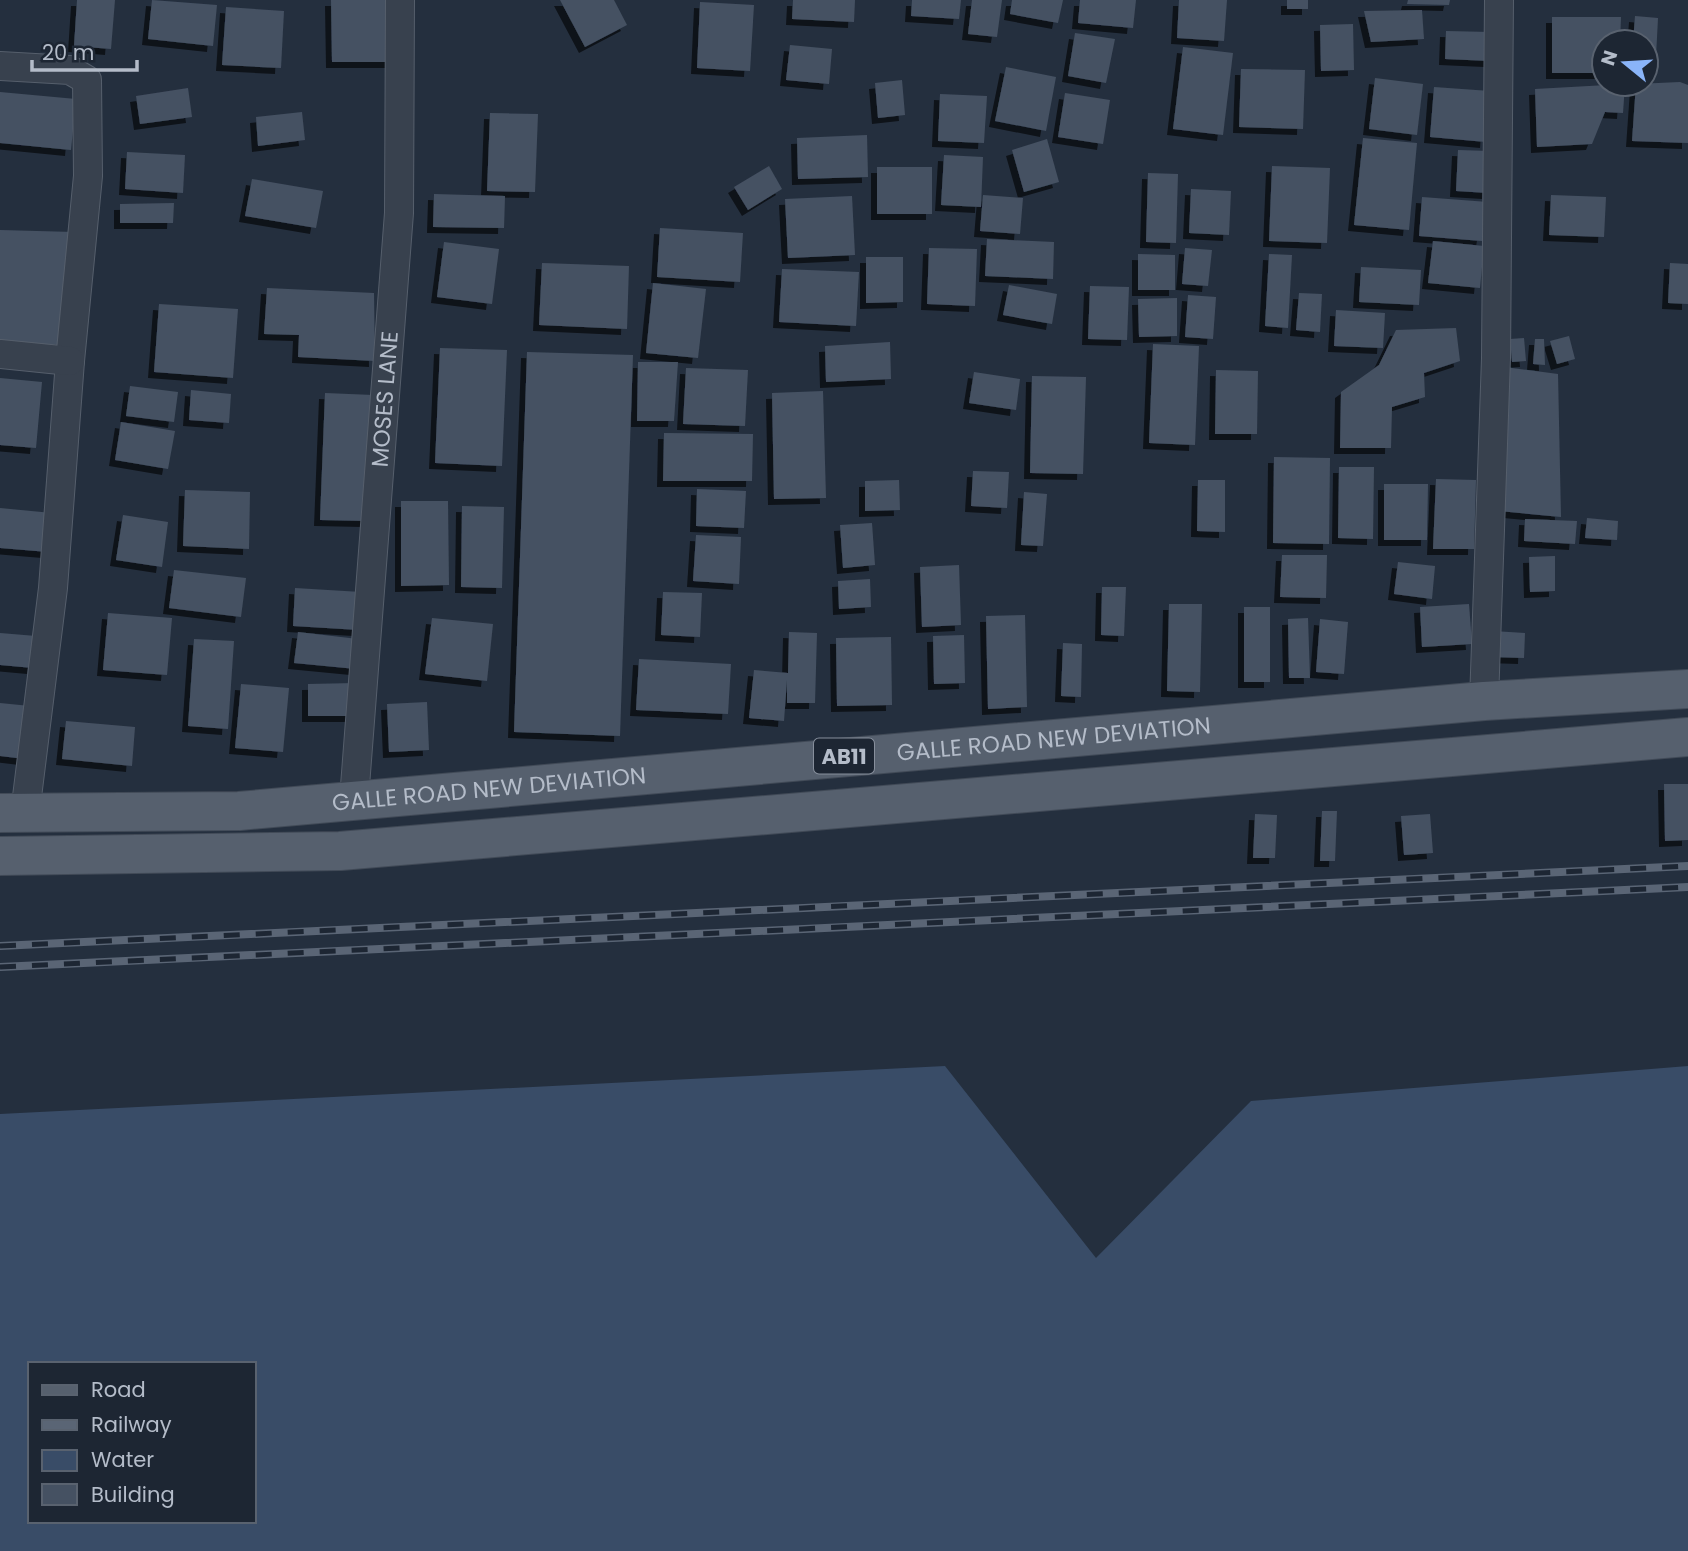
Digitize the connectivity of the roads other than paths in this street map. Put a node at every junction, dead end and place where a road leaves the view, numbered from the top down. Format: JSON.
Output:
{"nodes":[{"id":1,"x":400,"y":0,"type":"edge"},
{"id":2,"x":1499,"y":0,"type":"edge"},
{"id":3,"x":0,"y":66,"type":"edge"},
{"id":4,"x":0,"y":354,"type":"edge"},
{"id":5,"x":70,"y":362,"type":"junction"},
{"id":6,"x":1688,"y":689,"type":"edge"},
{"id":7,"x":1484,"y":701,"type":"junction"},
{"id":8,"x":1688,"y":737,"type":"edge"},
{"id":9,"x":354,"y":799,"type":"junction"},
{"id":10,"x":12,"y":813,"type":"edge"},
{"id":11,"x":0,"y":856,"type":"edge"}],
"edges":[{"from":1,"to":9,"type":"street","name":"MOSES LANE"},
{"from":2,"to":7,"type":"street"},
{"from":3,"to":5,"type":"street"},
{"from":4,"to":5,"type":"street"},
{"from":5,"to":10,"type":"street"},
{"from":6,"to":7,"type":"main road","name":"GALLE ROAD NEW DEVIATION","number":"AB11"},
{"from":7,"to":9,"type":"main road","name":"GALLE ROAD NEW DEVIATION","number":"AB11"},
{"from":8,"to":11,"type":"main road","number":"AB11"},
{"from":9,"to":10,"type":"main road","name":"GALLE ROAD NEW DEVIATION","number":"AB11"}]}
